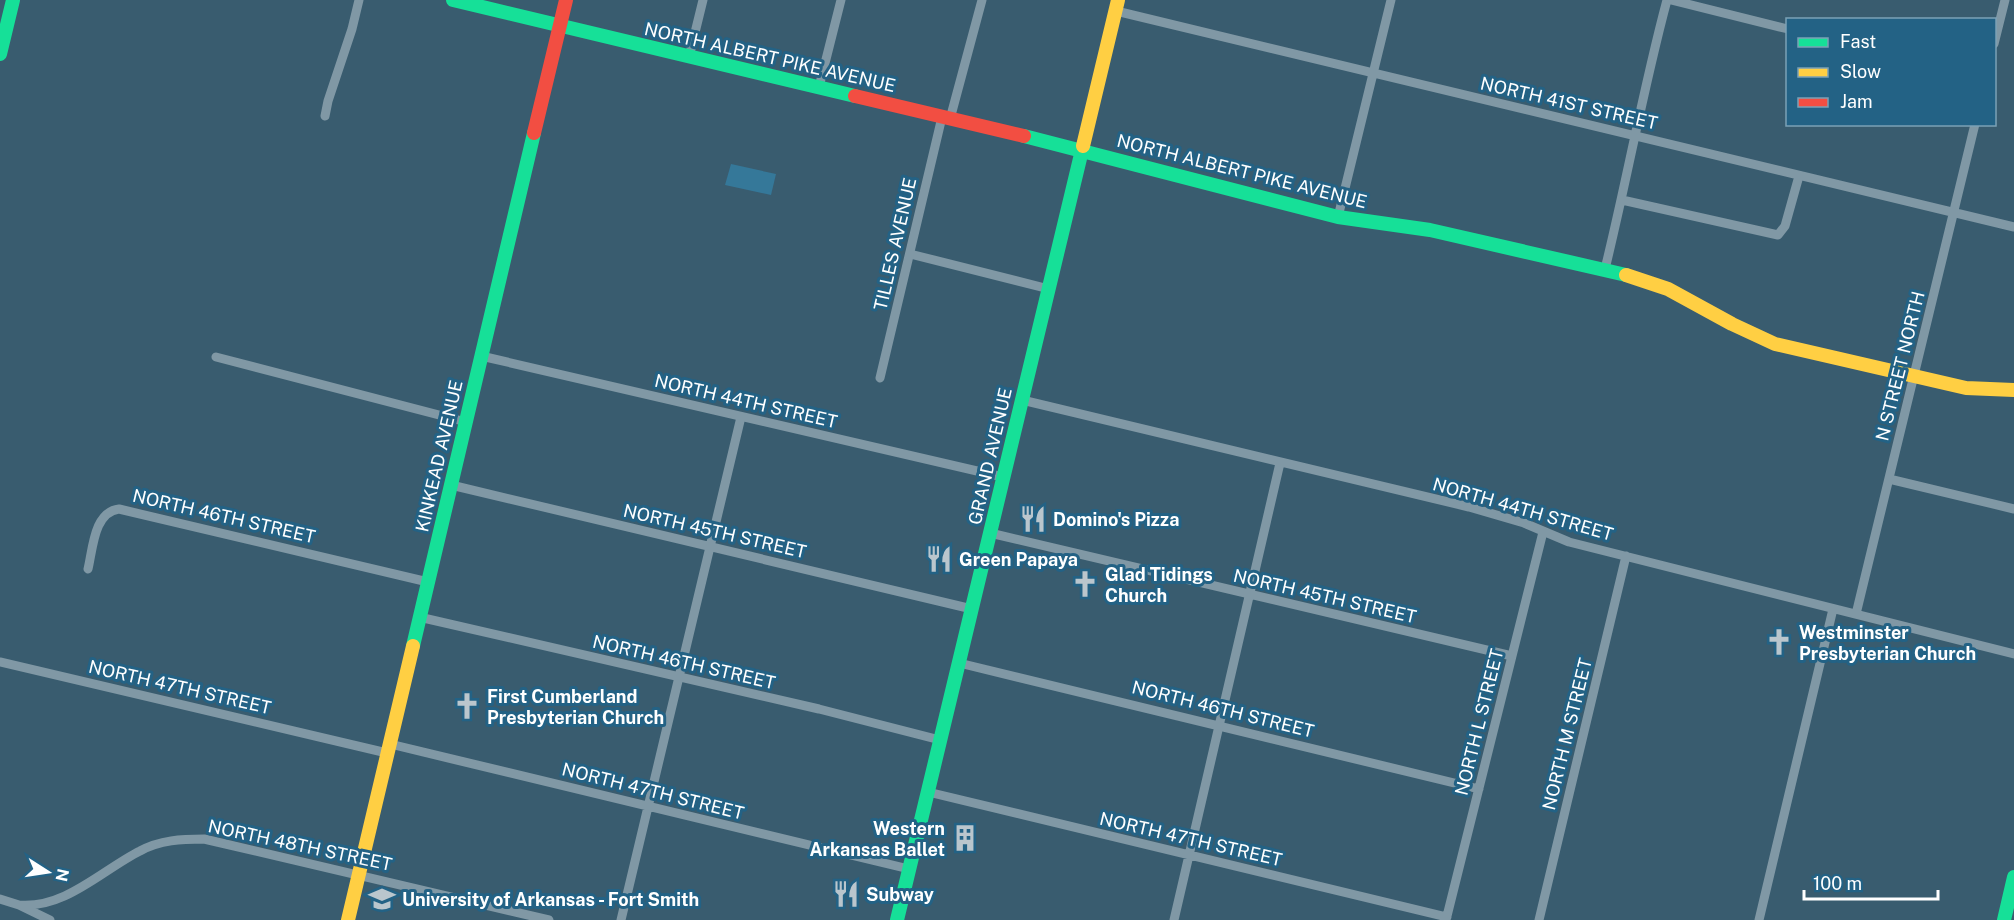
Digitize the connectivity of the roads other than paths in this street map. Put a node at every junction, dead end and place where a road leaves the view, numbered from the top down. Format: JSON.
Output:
{"nodes":[{"id":1,"x":13,"y":0,"type":"edge"},
{"id":2,"x":359,"y":0,"type":"edge"},
{"id":3,"x":453,"y":0,"type":"edge"},
{"id":4,"x":566,"y":0,"type":"edge"},
{"id":5,"x":703,"y":0,"type":"edge"},
{"id":6,"x":841,"y":0,"type":"edge"},
{"id":7,"x":982,"y":0,"type":"edge"},
{"id":8,"x":1391,"y":0,"type":"edge"},
{"id":9,"x":1669,"y":0,"type":"edge"},
{"id":10,"x":2005,"y":0,"type":"edge"},
{"id":11,"x":1117,"y":6,"type":"edge"},
{"id":12,"x":559,"y":26,"type":"junction"},
{"id":13,"x":1786,"y":29,"type":"edge"},
{"id":14,"x":2,"y":32,"type":"edge"},
{"id":15,"x":1996,"y":40,"type":"edge"},
{"id":16,"x":0,"y":54,"type":"edge"},
{"id":17,"x":689,"y":57,"type":"junction"},
{"id":18,"x":1373,"y":73,"type":"junction"},
{"id":19,"x":819,"y":87,"type":"junction"},
{"id":20,"x":325,"y":116,"type":"dead end"},
{"id":21,"x":946,"y":118,"type":"junction"},
{"id":22,"x":1975,"y":126,"type":"edge"},
{"id":23,"x":1636,"y":136,"type":"junction"},
{"id":24,"x":1082,"y":150,"type":"junction"},
{"id":25,"x":1799,"y":176,"type":"junction"},
{"id":26,"x":1622,"y":200,"type":"junction"},
{"id":27,"x":1954,"y":213,"type":"junction"},
{"id":28,"x":1338,"y":217,"type":"junction"},
{"id":29,"x":2014,"y":227,"type":"edge"},
{"id":30,"x":910,"y":254,"type":"junction"},
{"id":31,"x":1605,"y":269,"type":"junction"},
{"id":32,"x":1049,"y":289,"type":"junction"},
{"id":33,"x":481,"y":356,"type":"junction"},
{"id":34,"x":216,"y":357,"type":"dead end"},
{"id":35,"x":1914,"y":376,"type":"junction"},
{"id":36,"x":880,"y":378,"type":"dead end"},
{"id":37,"x":2014,"y":390,"type":"edge"},
{"id":38,"x":1022,"y":400,"type":"junction"},
{"id":39,"x":741,"y":417,"type":"junction"},
{"id":40,"x":466,"y":422,"type":"junction"},
{"id":41,"x":1280,"y":463,"type":"junction"},
{"id":42,"x":1004,"y":477,"type":"junction"},
{"id":43,"x":1889,"y":479,"type":"junction"},
{"id":44,"x":451,"y":485,"type":"junction"},
{"id":45,"x":2014,"y":509,"type":"edge"},
{"id":46,"x":1543,"y":532,"type":"junction"},
{"id":47,"x":990,"y":533,"type":"junction"},
{"id":48,"x":710,"y":547,"type":"junction"},
{"id":49,"x":1626,"y":556,"type":"junction"},
{"id":50,"x":88,"y":569,"type":"dead end"},
{"id":51,"x":428,"y":582,"type":"junction"},
{"id":52,"x":1249,"y":595,"type":"junction"},
{"id":53,"x":972,"y":609,"type":"junction"},
{"id":54,"x":1833,"y":609,"type":"junction"},
{"id":55,"x":1856,"y":614,"type":"junction"},
{"id":56,"x":420,"y":618,"type":"junction"},
{"id":57,"x":2014,"y":654,"type":"edge"},
{"id":58,"x":1512,"y":656,"type":"junction"},
{"id":59,"x":0,"y":662,"type":"edge"},
{"id":60,"x":959,"y":663,"type":"junction"},
{"id":61,"x":680,"y":678,"type":"junction"},
{"id":62,"x":1219,"y":725,"type":"junction"},
{"id":63,"x":940,"y":740,"type":"junction"},
{"id":64,"x":388,"y":748,"type":"junction"},
{"id":65,"x":1479,"y":789,"type":"junction"},
{"id":66,"x":928,"y":792,"type":"junction"},
{"id":67,"x":648,"y":807,"type":"junction"},
{"id":68,"x":1189,"y":855,"type":"junction"},
{"id":69,"x":909,"y":869,"type":"junction"},
{"id":70,"x":359,"y":874,"type":"junction"},
{"id":71,"x":2014,"y":877,"type":"edge"},
{"id":72,"x":0,"y":899,"type":"edge"},
{"id":73,"x":19,"y":905,"type":"junction"},
{"id":74,"x":1447,"y":918,"type":"edge"},
{"id":75,"x":50,"y":920,"type":"edge"},
{"id":76,"x":348,"y":920,"type":"edge"},
{"id":77,"x":549,"y":920,"type":"edge"},
{"id":78,"x":621,"y":920,"type":"edge"},
{"id":79,"x":897,"y":920,"type":"edge"},
{"id":80,"x":1174,"y":920,"type":"edge"},
{"id":81,"x":1539,"y":920,"type":"edge"},
{"id":82,"x":1759,"y":920,"type":"edge"},
{"id":83,"x":2004,"y":920,"type":"edge"}],
"edges":[{"from":1,"to":14,"type":"street"},
{"from":2,"to":20,"type":"street"},
{"from":3,"to":12,"type":"street","name":"NORTH ALBERT PIKE AVENUE"},
{"from":4,"to":12,"type":"street","name":"KINKEAD AVENUE"},
{"from":5,"to":17,"type":"street"},
{"from":6,"to":19,"type":"street"},
{"from":7,"to":21,"type":"street","name":"TILLES AVENUE"},
{"from":8,"to":18,"type":"street"},
{"from":9,"to":13,"type":"street"},
{"from":9,"to":23,"type":"street"},
{"from":10,"to":15,"type":"street"},
{"from":11,"to":18,"type":"street","name":"NORTH 41ST STREET"},
{"from":11,"to":24,"type":"street","name":"GRAND AVENUE"},
{"from":12,"to":17,"type":"street","name":"NORTH ALBERT PIKE AVENUE"},
{"from":12,"to":33,"type":"street","name":"KINKEAD AVENUE"},
{"from":14,"to":16,"type":"street"},
{"from":17,"to":19,"type":"street","name":"NORTH ALBERT PIKE AVENUE"},
{"from":18,"to":23,"type":"street","name":"NORTH 41ST STREET"},
{"from":18,"to":28,"type":"street"},
{"from":19,"to":21,"type":"street","name":"NORTH ALBERT PIKE AVENUE"},
{"from":21,"to":24,"type":"street","name":"NORTH ALBERT PIKE AVENUE"},
{"from":21,"to":30,"type":"street","name":"TILLES AVENUE"},
{"from":22,"to":27,"type":"street","name":"N STREET NORTH"},
{"from":23,"to":25,"type":"street","name":"NORTH 41ST STREET"},
{"from":23,"to":26,"type":"street"},
{"from":24,"to":28,"type":"street","name":"NORTH ALBERT PIKE AVENUE"},
{"from":24,"to":32,"type":"street","name":"GRAND AVENUE"},
{"from":25,"to":26,"type":"street"},
{"from":25,"to":27,"type":"street","name":"NORTH 41ST STREET"},
{"from":26,"to":31,"type":"street"},
{"from":27,"to":29,"type":"street","name":"NORTH 41ST STREET"},
{"from":27,"to":35,"type":"street","name":"N STREET NORTH"},
{"from":28,"to":31,"type":"street","name":"NORTH ALBERT PIKE AVENUE"},
{"from":30,"to":32,"type":"street"},
{"from":30,"to":36,"type":"street","name":"TILLES AVENUE"},
{"from":31,"to":35,"type":"street","name":"NORTH ALBERT PIKE AVENUE"},
{"from":32,"to":38,"type":"street","name":"GRAND AVENUE"},
{"from":33,"to":39,"type":"street","name":"NORTH 44TH STREET"},
{"from":33,"to":40,"type":"street","name":"KINKEAD AVENUE"},
{"from":34,"to":40,"type":"street"},
{"from":35,"to":37,"type":"street","name":"NORTH ALBERT PIKE AVENUE"},
{"from":35,"to":43,"type":"street","name":"N STREET NORTH"},
{"from":38,"to":41,"type":"street","name":"NORTH 44TH STREET"},
{"from":38,"to":42,"type":"street","name":"GRAND AVENUE"},
{"from":39,"to":42,"type":"street","name":"NORTH 44TH STREET"},
{"from":39,"to":48,"type":"street"},
{"from":40,"to":44,"type":"street","name":"KINKEAD AVENUE"},
{"from":41,"to":46,"type":"street","name":"NORTH 44TH STREET"},
{"from":41,"to":52,"type":"street"},
{"from":42,"to":47,"type":"street","name":"GRAND AVENUE"},
{"from":43,"to":45,"type":"street"},
{"from":43,"to":55,"type":"street","name":"N STREET NORTH"},
{"from":44,"to":48,"type":"street","name":"NORTH 45TH STREET"},
{"from":44,"to":51,"type":"street","name":"KINKEAD AVENUE"},
{"from":46,"to":49,"type":"street","name":"NORTH 44TH STREET"},
{"from":46,"to":58,"type":"street","name":"NORTH L STREET"},
{"from":47,"to":52,"type":"street","name":"NORTH 45TH STREET"},
{"from":47,"to":53,"type":"street","name":"GRAND AVENUE"},
{"from":48,"to":53,"type":"street","name":"NORTH 45TH STREET"},
{"from":48,"to":61,"type":"street"},
{"from":49,"to":54,"type":"street","name":"NORTH 44TH STREET"},
{"from":49,"to":81,"type":"street","name":"NORTH M STREET"},
{"from":50,"to":51,"type":"street","name":"NORTH 46TH STREET"},
{"from":51,"to":56,"type":"street","name":"KINKEAD AVENUE"},
{"from":52,"to":58,"type":"street","name":"NORTH 45TH STREET"},
{"from":52,"to":62,"type":"street"},
{"from":53,"to":60,"type":"street","name":"GRAND AVENUE"},
{"from":54,"to":55,"type":"street","name":"NORTH 44TH STREET"},
{"from":54,"to":82,"type":"street"},
{"from":55,"to":57,"type":"street","name":"NORTH 44TH STREET"},
{"from":56,"to":61,"type":"street","name":"NORTH 46TH STREET"},
{"from":56,"to":64,"type":"street","name":"KINKEAD AVENUE"},
{"from":58,"to":65,"type":"street","name":"NORTH L STREET"},
{"from":59,"to":64,"type":"street","name":"NORTH 47TH STREET"},
{"from":60,"to":62,"type":"street","name":"NORTH 46TH STREET"},
{"from":60,"to":63,"type":"street","name":"GRAND AVENUE"},
{"from":61,"to":63,"type":"street","name":"NORTH 46TH STREET"},
{"from":61,"to":67,"type":"street"},
{"from":62,"to":65,"type":"street","name":"NORTH 46TH STREET"},
{"from":62,"to":68,"type":"street"},
{"from":63,"to":66,"type":"street","name":"GRAND AVENUE"},
{"from":64,"to":67,"type":"street","name":"NORTH 47TH STREET"},
{"from":64,"to":70,"type":"street","name":"KINKEAD AVENUE"},
{"from":65,"to":74,"type":"street","name":"NORTH L STREET"},
{"from":66,"to":68,"type":"street","name":"NORTH 47TH STREET"},
{"from":66,"to":69,"type":"street","name":"GRAND AVENUE"},
{"from":67,"to":69,"type":"street","name":"NORTH 47TH STREET"},
{"from":67,"to":78,"type":"street"},
{"from":68,"to":74,"type":"street","name":"NORTH 47TH STREET"},
{"from":68,"to":80,"type":"street"},
{"from":69,"to":79,"type":"street","name":"GRAND AVENUE"},
{"from":70,"to":73,"type":"street","name":"NORTH 48TH STREET"},
{"from":70,"to":76,"type":"street","name":"KINKEAD AVENUE"},
{"from":70,"to":77,"type":"street","name":"NORTH 48TH STREET"},
{"from":71,"to":83,"type":"street"},
{"from":72,"to":73,"type":"street"},
{"from":73,"to":75,"type":"street"}]}
